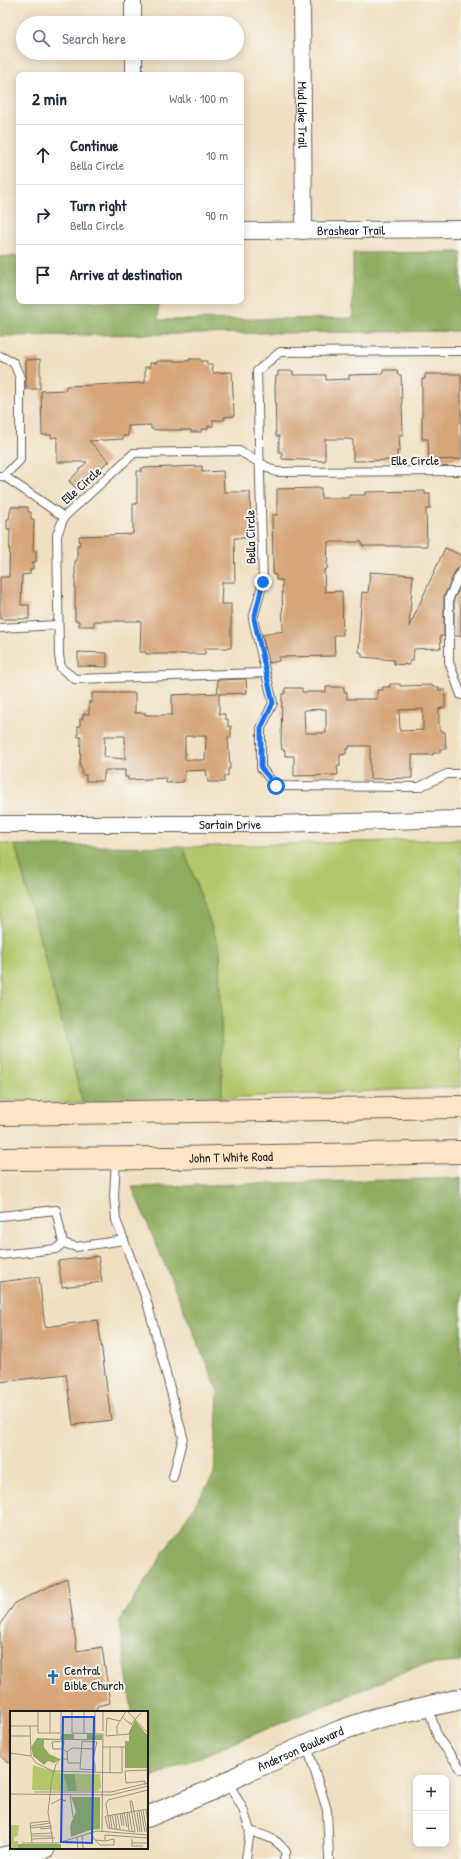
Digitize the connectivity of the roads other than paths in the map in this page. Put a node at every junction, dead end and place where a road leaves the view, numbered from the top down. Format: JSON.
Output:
{"nodes":[{"id":1,"x":133,"y":0,"type":"edge"},
{"id":2,"x":302,"y":0,"type":"edge"},
{"id":3,"x":134,"y":16,"type":"edge"},
{"id":4,"x":134,"y":60,"type":"edge"},
{"id":5,"x":134,"y":72,"type":"edge"},
{"id":6,"x":461,"y":229,"type":"edge"},
{"id":7,"x":244,"y":231,"type":"edge"},
{"id":8,"x":304,"y":231,"type":"junction"},
{"id":9,"x":461,"y":351,"type":"edge"},
{"id":10,"x":0,"y":356,"type":"edge"},
{"id":11,"x":260,"y":461,"type":"junction"},
{"id":12,"x":461,"y":472,"type":"edge"},
{"id":13,"x":2,"y":476,"type":"edge"},
{"id":14,"x":64,"y":517,"type":"junction"},
{"id":15,"x":461,"y":572,"type":"edge"},
{"id":16,"x":58,"y":625,"type":"junction"},
{"id":17,"x":0,"y":628,"type":"edge"},
{"id":18,"x":265,"y":673,"type":"junction"},
{"id":19,"x":461,"y":695,"type":"edge"},
{"id":20,"x":461,"y":774,"type":"edge"},
{"id":21,"x":461,"y":819,"type":"edge"},
{"id":22,"x":0,"y":824,"type":"edge"},
{"id":23,"x":461,"y":1107,"type":"edge"},
{"id":24,"x":0,"y":1114,"type":"edge"},
{"id":25,"x":461,"y":1152,"type":"edge"},
{"id":26,"x":116,"y":1158,"type":"junction"},
{"id":27,"x":0,"y":1159,"type":"edge"},
{"id":28,"x":0,"y":1216,"type":"edge"},
{"id":29,"x":124,"y":1240,"type":"junction"},
{"id":30,"x":63,"y":1243,"type":"junction"},
{"id":31,"x":0,"y":1255,"type":"edge"},
{"id":32,"x":173,"y":1477,"type":"dead end"},
{"id":33,"x":461,"y":1699,"type":"edge"},
{"id":34,"x":428,"y":1707,"type":"junction"},
{"id":35,"x":306,"y":1745,"type":"junction"},
{"id":36,"x":461,"y":1769,"type":"edge"},
{"id":37,"x":228,"y":1782,"type":"junction"},
{"id":38,"x":148,"y":1817,"type":"edge"},
{"id":39,"x":250,"y":1831,"type":"junction"},
{"id":40,"x":41,"y":1849,"type":"edge"},
{"id":41,"x":10,"y":1857,"type":"edge"},
{"id":42,"x":246,"y":1859,"type":"edge"},
{"id":43,"x":284,"y":1859,"type":"edge"},
{"id":44,"x":329,"y":1859,"type":"edge"}],
"edges":[{"from":1,"to":3,"type":"street"},
{"from":2,"to":8,"type":"street","name":"Mud Lake Trail"},
{"from":4,"to":5,"type":"street"},
{"from":6,"to":8,"type":"street","name":"Brashear Trail"},
{"from":7,"to":8,"type":"street","name":"Brashear Trail"},
{"from":9,"to":11,"type":"lane","name":"Bella Circle"},
{"from":10,"to":13,"type":"lane"},
{"from":11,"to":12,"type":"lane","name":"Elle Circle"},
{"from":11,"to":14,"type":"lane","name":"Elle Circle"},
{"from":11,"to":18,"type":"lane","name":"Bella Circle"},
{"from":13,"to":14,"type":"lane"},
{"from":14,"to":16,"type":"lane","name":"Elle Circle"},
{"from":15,"to":19,"type":"lane"},
{"from":16,"to":17,"type":"lane"},
{"from":16,"to":18,"type":"lane","name":"Elle Circle"},
{"from":18,"to":20,"type":"lane","name":"Bella Circle"},
{"from":21,"to":22,"type":"street","name":"Sartain Drive"},
{"from":23,"to":24,"type":"main road"},
{"from":25,"to":26,"type":"main road","name":"John T White Road"},
{"from":26,"to":27,"type":"main road","name":"John T White Road"},
{"from":26,"to":29,"type":"lane"},
{"from":28,"to":30,"type":"lane"},
{"from":29,"to":30,"type":"lane"},
{"from":29,"to":32,"type":"lane"},
{"from":30,"to":31,"type":"lane"},
{"from":33,"to":34,"type":"street","name":"Anderson Boulevard"},
{"from":34,"to":35,"type":"street","name":"Anderson Boulevard"},
{"from":34,"to":36,"type":"lane"},
{"from":35,"to":37,"type":"street","name":"Anderson Boulevard"},
{"from":35,"to":44,"type":"lane"},
{"from":37,"to":38,"type":"street","name":"Anderson Boulevard"},
{"from":37,"to":39,"type":"lane"},
{"from":39,"to":42,"type":"lane"},
{"from":39,"to":43,"type":"lane"},
{"from":40,"to":41,"type":"street"}]}
